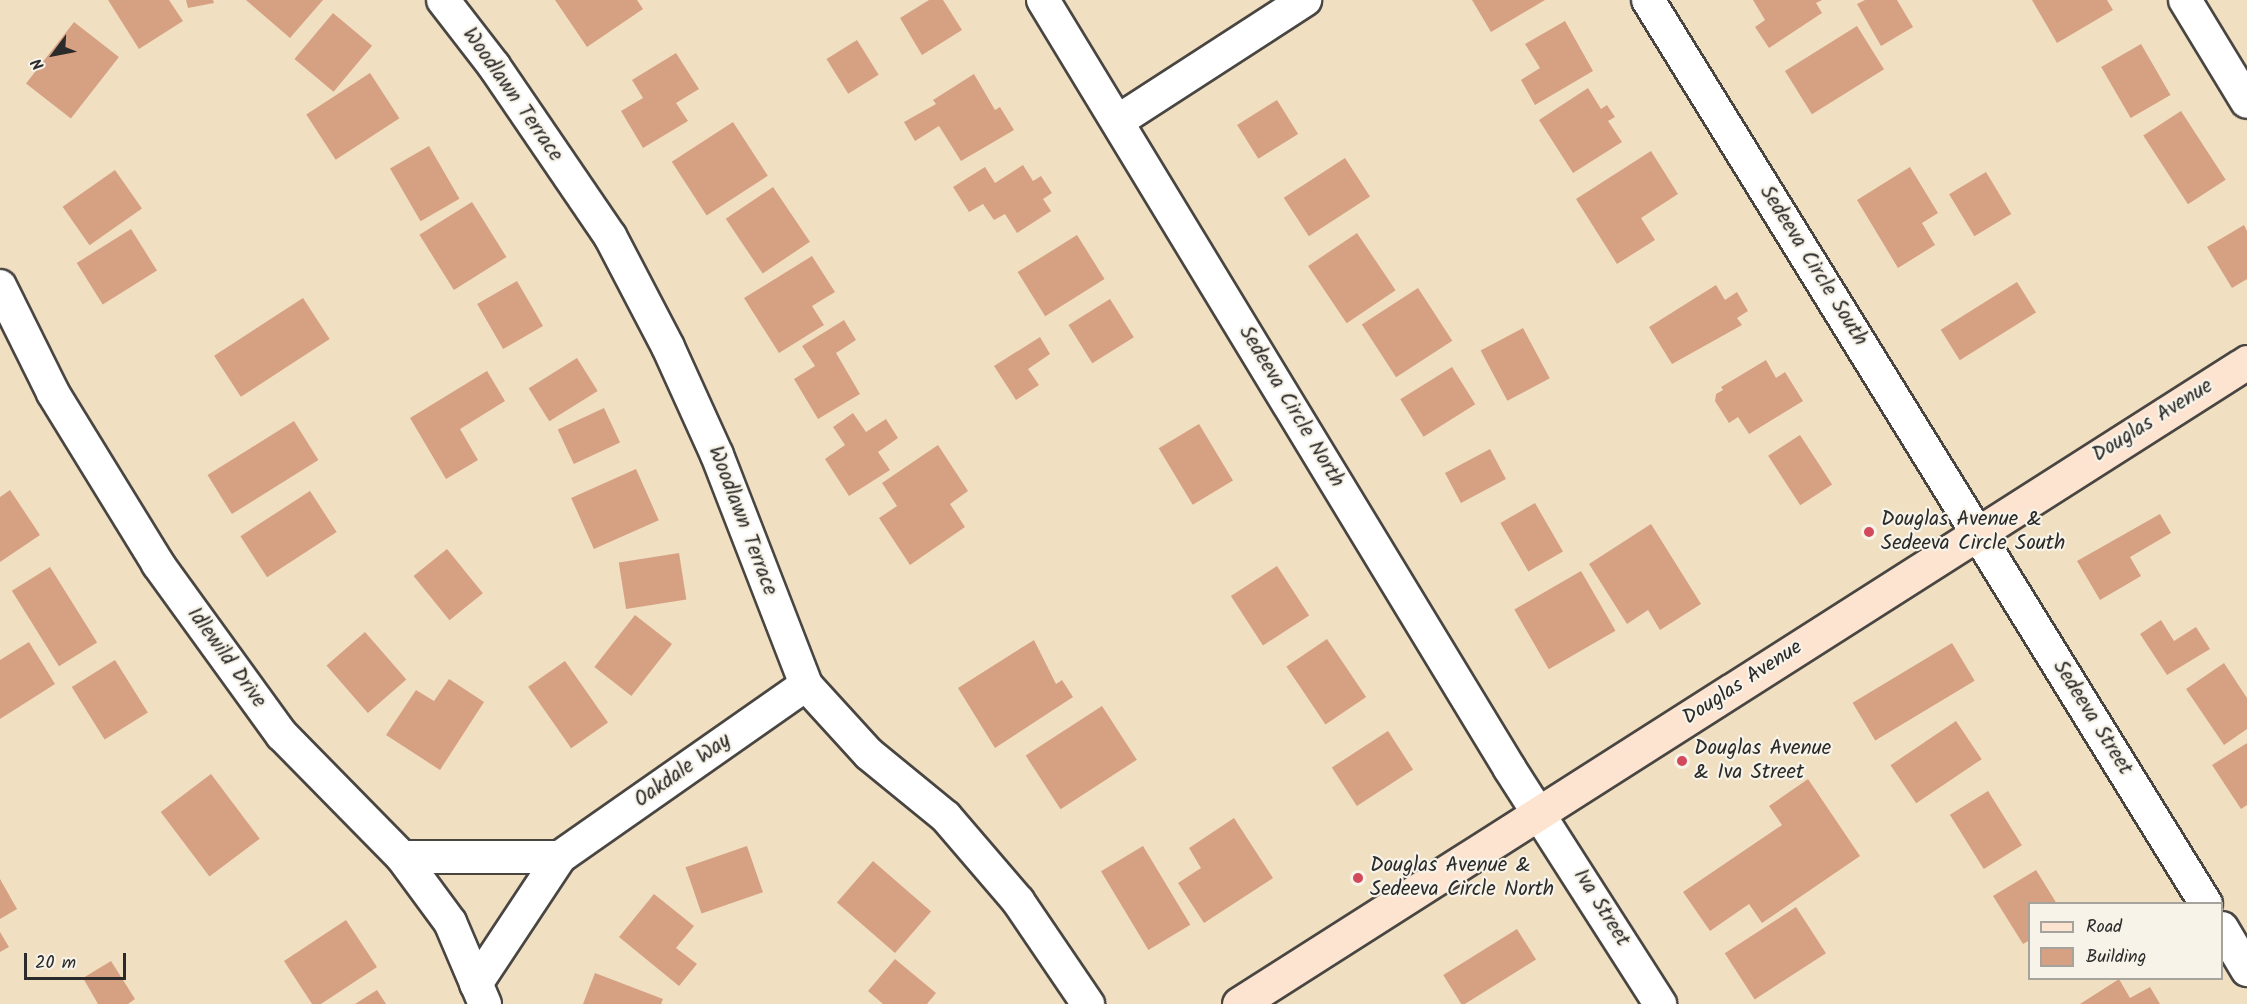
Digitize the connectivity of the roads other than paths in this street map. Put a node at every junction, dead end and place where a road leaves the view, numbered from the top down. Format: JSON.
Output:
{"nodes":[{"id":1,"x":442,"y":0,"type":"edge"},
{"id":2,"x":1043,"y":0,"type":"edge"},
{"id":3,"x":1305,"y":0,"type":"edge"},
{"id":4,"x":1648,"y":0,"type":"edge"},
{"id":5,"x":2185,"y":0,"type":"edge"},
{"id":6,"x":2247,"y":102,"type":"edge"},
{"id":7,"x":1118,"y":121,"type":"junction"},
{"id":8,"x":0,"y":286,"type":"edge"},
{"id":9,"x":2247,"y":362,"type":"edge"},
{"id":10,"x":1977,"y":532,"type":"junction"},
{"id":11,"x":806,"y":685,"type":"junction"},
{"id":12,"x":1539,"y":813,"type":"junction"},
{"id":13,"x":402,"y":857,"type":"junction"},
{"id":14,"x":560,"y":857,"type":"junction"},
{"id":15,"x":2205,"y":902,"type":"edge"},
{"id":16,"x":2223,"y":930,"type":"edge"},
{"id":17,"x":2247,"y":970,"type":"edge"},
{"id":18,"x":481,"y":994,"type":"edge"},
{"id":19,"x":1088,"y":1004,"type":"edge"},
{"id":20,"x":1239,"y":1004,"type":"edge"},
{"id":21,"x":1660,"y":1004,"type":"edge"}],
"edges":[{"from":1,"to":11,"type":"street","name":"Woodlawn Terrace"},
{"from":2,"to":7,"type":"street","name":"Sedeeva Circle North"},
{"from":3,"to":7,"type":"street"},
{"from":4,"to":10,"type":"street","name":"Sedeeva Circle South"},
{"from":5,"to":6,"type":"street"},
{"from":7,"to":12,"type":"street","name":"Sedeeva Circle North"},
{"from":8,"to":13,"type":"street","name":"Idlewild Drive"},
{"from":9,"to":10,"type":"street","name":"Douglas Avenue"},
{"from":10,"to":12,"type":"street","name":"Douglas Avenue"},
{"from":10,"to":15,"type":"street","name":"Sedeeva Street"},
{"from":11,"to":14,"type":"street","name":"Oakdale Way"},
{"from":11,"to":19,"type":"street","name":"Woodlawn Terrace"},
{"from":12,"to":20,"type":"street","name":"Douglas Avenue"},
{"from":12,"to":21,"type":"street","name":"Iva Street"},
{"from":13,"to":14,"type":"street"},
{"from":13,"to":18,"type":"street","name":"Idlewild Drive"},
{"from":14,"to":18,"type":"street","name":"Oakdale Way"},
{"from":16,"to":17,"type":"street"}]}
